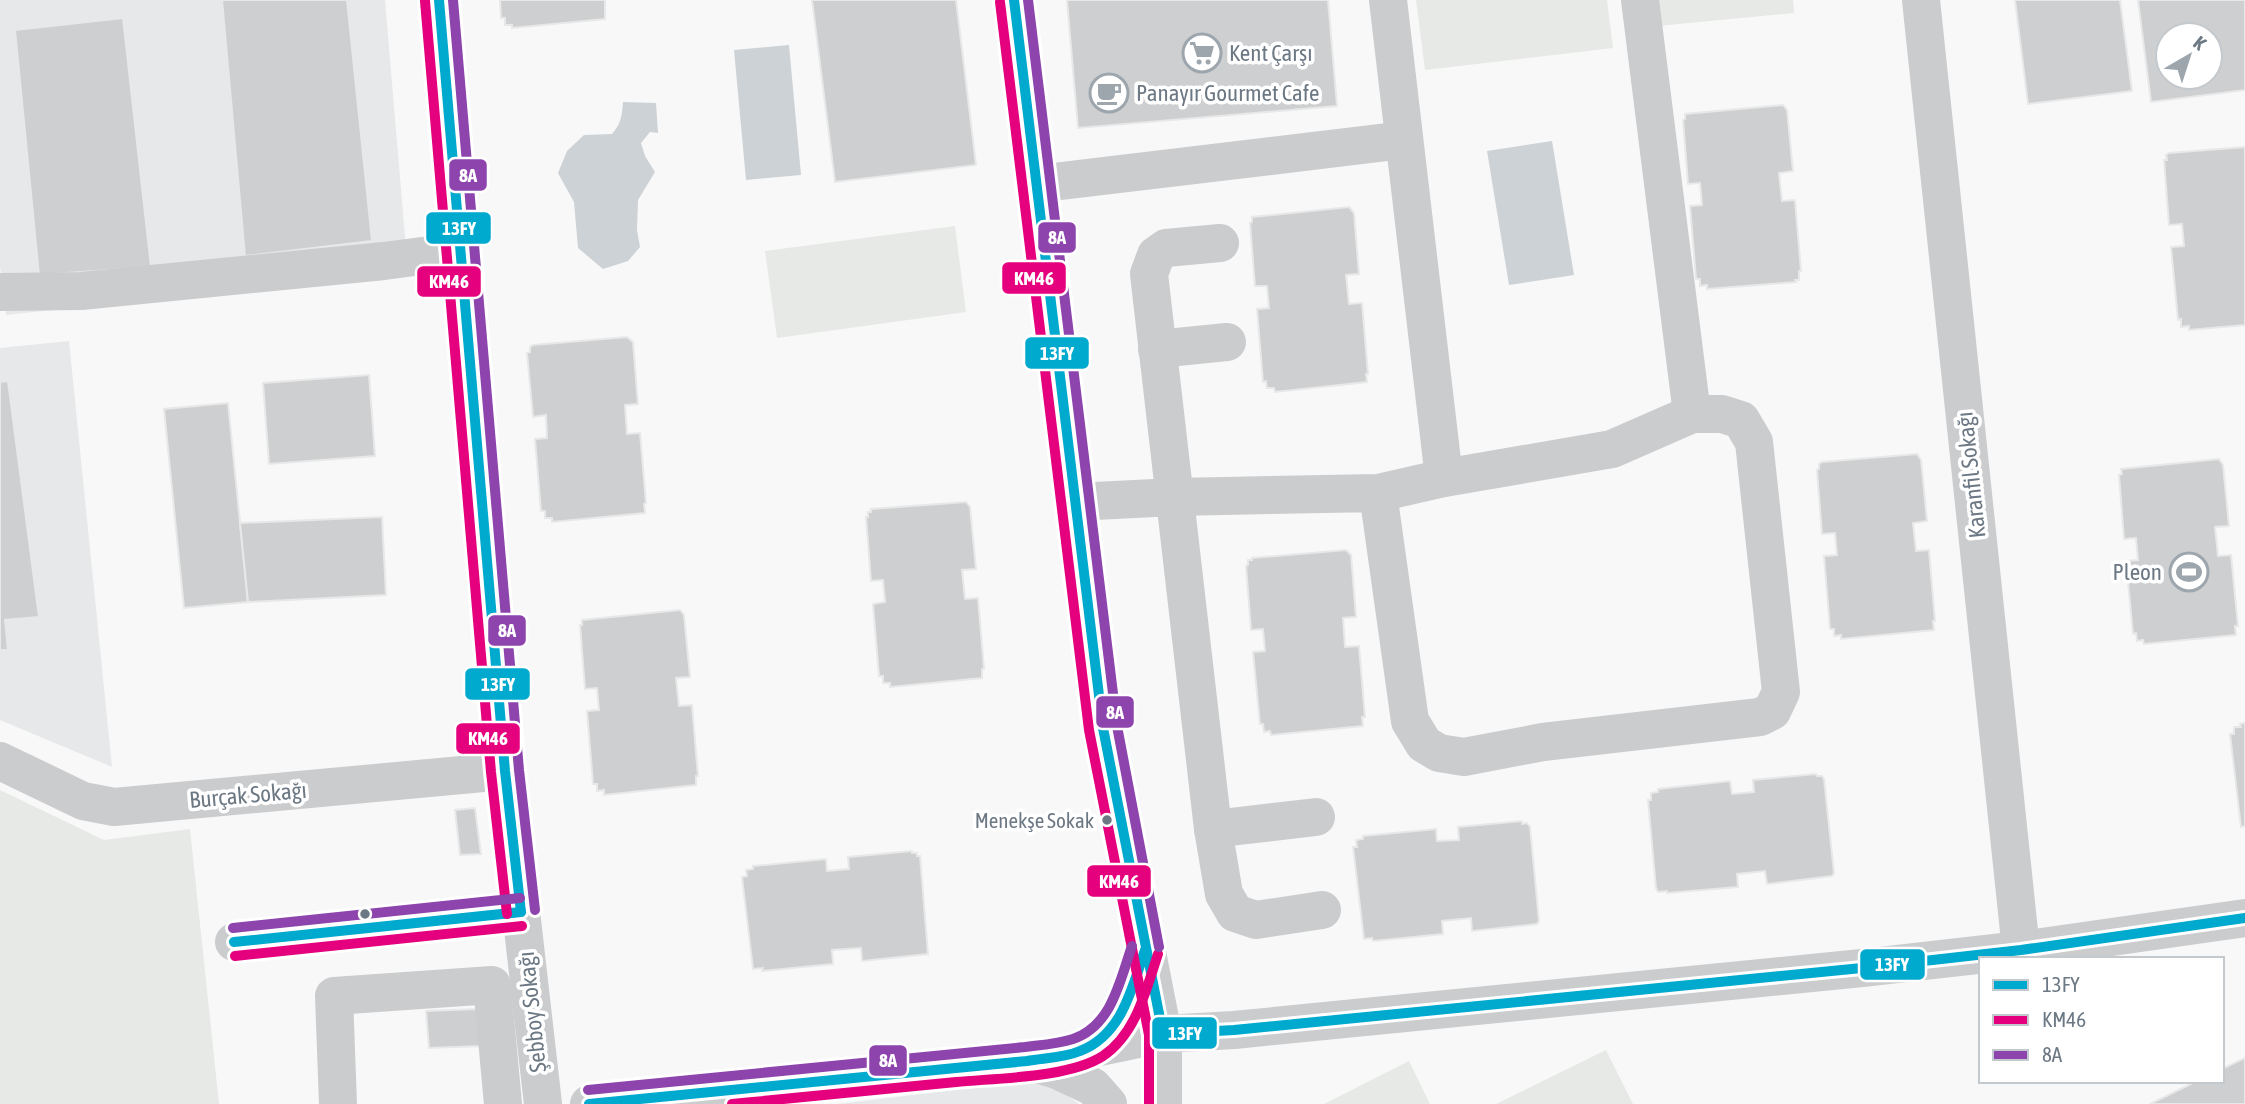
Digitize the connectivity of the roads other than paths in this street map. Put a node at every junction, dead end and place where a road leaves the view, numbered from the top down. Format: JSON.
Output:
{"nodes":[{"id":1,"x":439,"y":0,"type":"edge"},
{"id":2,"x":1014,"y":0,"type":"edge"},
{"id":3,"x":1388,"y":0,"type":"edge"},
{"id":4,"x":1640,"y":0,"type":"edge"},
{"id":5,"x":1921,"y":0,"type":"edge"},
{"id":6,"x":1404,"y":140,"type":"junction"},
{"id":7,"x":1036,"y":184,"type":"junction"},
{"id":8,"x":1220,"y":243,"type":"dead end"},
{"id":9,"x":460,"y":251,"type":"junction"},
{"id":10,"x":0,"y":292,"type":"edge"},
{"id":11,"x":1227,"y":342,"type":"dead end"},
{"id":12,"x":1157,"y":349,"type":"junction"},
{"id":13,"x":1692,"y":414,"type":"junction"},
{"id":14,"x":1444,"y":478,"type":"junction"},
{"id":15,"x":1378,"y":493,"type":"junction"},
{"id":16,"x":1174,"y":497,"type":"junction"},
{"id":17,"x":1075,"y":502,"type":"junction"},
{"id":18,"x":0,"y":761,"type":"edge"},
{"id":19,"x":505,"y":771,"type":"junction"},
{"id":20,"x":1315,"y":817,"type":"dead end"},
{"id":21,"x":1213,"y":828,"type":"junction"},
{"id":22,"x":1322,"y":910,"type":"dead end"},
{"id":23,"x":521,"y":912,"type":"junction"},
{"id":24,"x":2245,"y":918,"type":"edge"},
{"id":25,"x":234,"y":942,"type":"dead end"},
{"id":26,"x":1145,"y":950,"type":"junction"},
{"id":27,"x":2021,"y":950,"type":"junction"},
{"id":28,"x":1163,"y":1034,"type":"junction"},
{"id":29,"x":1081,"y":1051,"type":"junction"},
{"id":30,"x":1027,"y":1061,"type":"junction"},
{"id":31,"x":338,"y":1104,"type":"edge"},
{"id":32,"x":503,"y":1104,"type":"edge"},
{"id":33,"x":543,"y":1104,"type":"edge"},
{"id":34,"x":589,"y":1104,"type":"edge"},
{"id":35,"x":1108,"y":1104,"type":"edge"},
{"id":36,"x":1163,"y":1104,"type":"edge"}],
"edges":[{"from":1,"to":9,"type":"street","name":"Şebboy Sokağı"},
{"from":2,"to":7,"type":"street"},
{"from":3,"to":6,"type":"street"},
{"from":4,"to":13,"type":"street"},
{"from":5,"to":27,"type":"street","name":"Karanfil Sokağı"},
{"from":6,"to":7,"type":"street"},
{"from":6,"to":14,"type":"street"},
{"from":7,"to":17,"type":"street"},
{"from":8,"to":12,"type":"street"},
{"from":9,"to":10,"type":"street"},
{"from":9,"to":19,"type":"street","name":"Şebboy Sokağı"},
{"from":11,"to":12,"type":"street"},
{"from":12,"to":16,"type":"street"},
{"from":13,"to":14,"type":"street"},
{"from":13,"to":15,"type":"street"},
{"from":14,"to":15,"type":"street"},
{"from":15,"to":16,"type":"street"},
{"from":16,"to":17,"type":"street"},
{"from":16,"to":21,"type":"street"},
{"from":17,"to":26,"type":"street"},
{"from":18,"to":19,"type":"street","name":"Burçak Sokağı"},
{"from":19,"to":23,"type":"street","name":"Şebboy Sokağı"},
{"from":20,"to":21,"type":"street"},
{"from":21,"to":22,"type":"street"},
{"from":23,"to":25,"type":"street"},
{"from":23,"to":33,"type":"street","name":"Şebboy Sokağı"},
{"from":24,"to":27,"type":"street"},
{"from":26,"to":28,"type":"street"},
{"from":26,"to":29,"type":"street"},
{"from":27,"to":28,"type":"street"},
{"from":28,"to":29,"type":"street"},
{"from":28,"to":36,"type":"street"},
{"from":29,"to":30,"type":"street"},
{"from":30,"to":34,"type":"street"},
{"from":30,"to":35,"type":"street"},
{"from":31,"to":32,"type":"street"}]}
